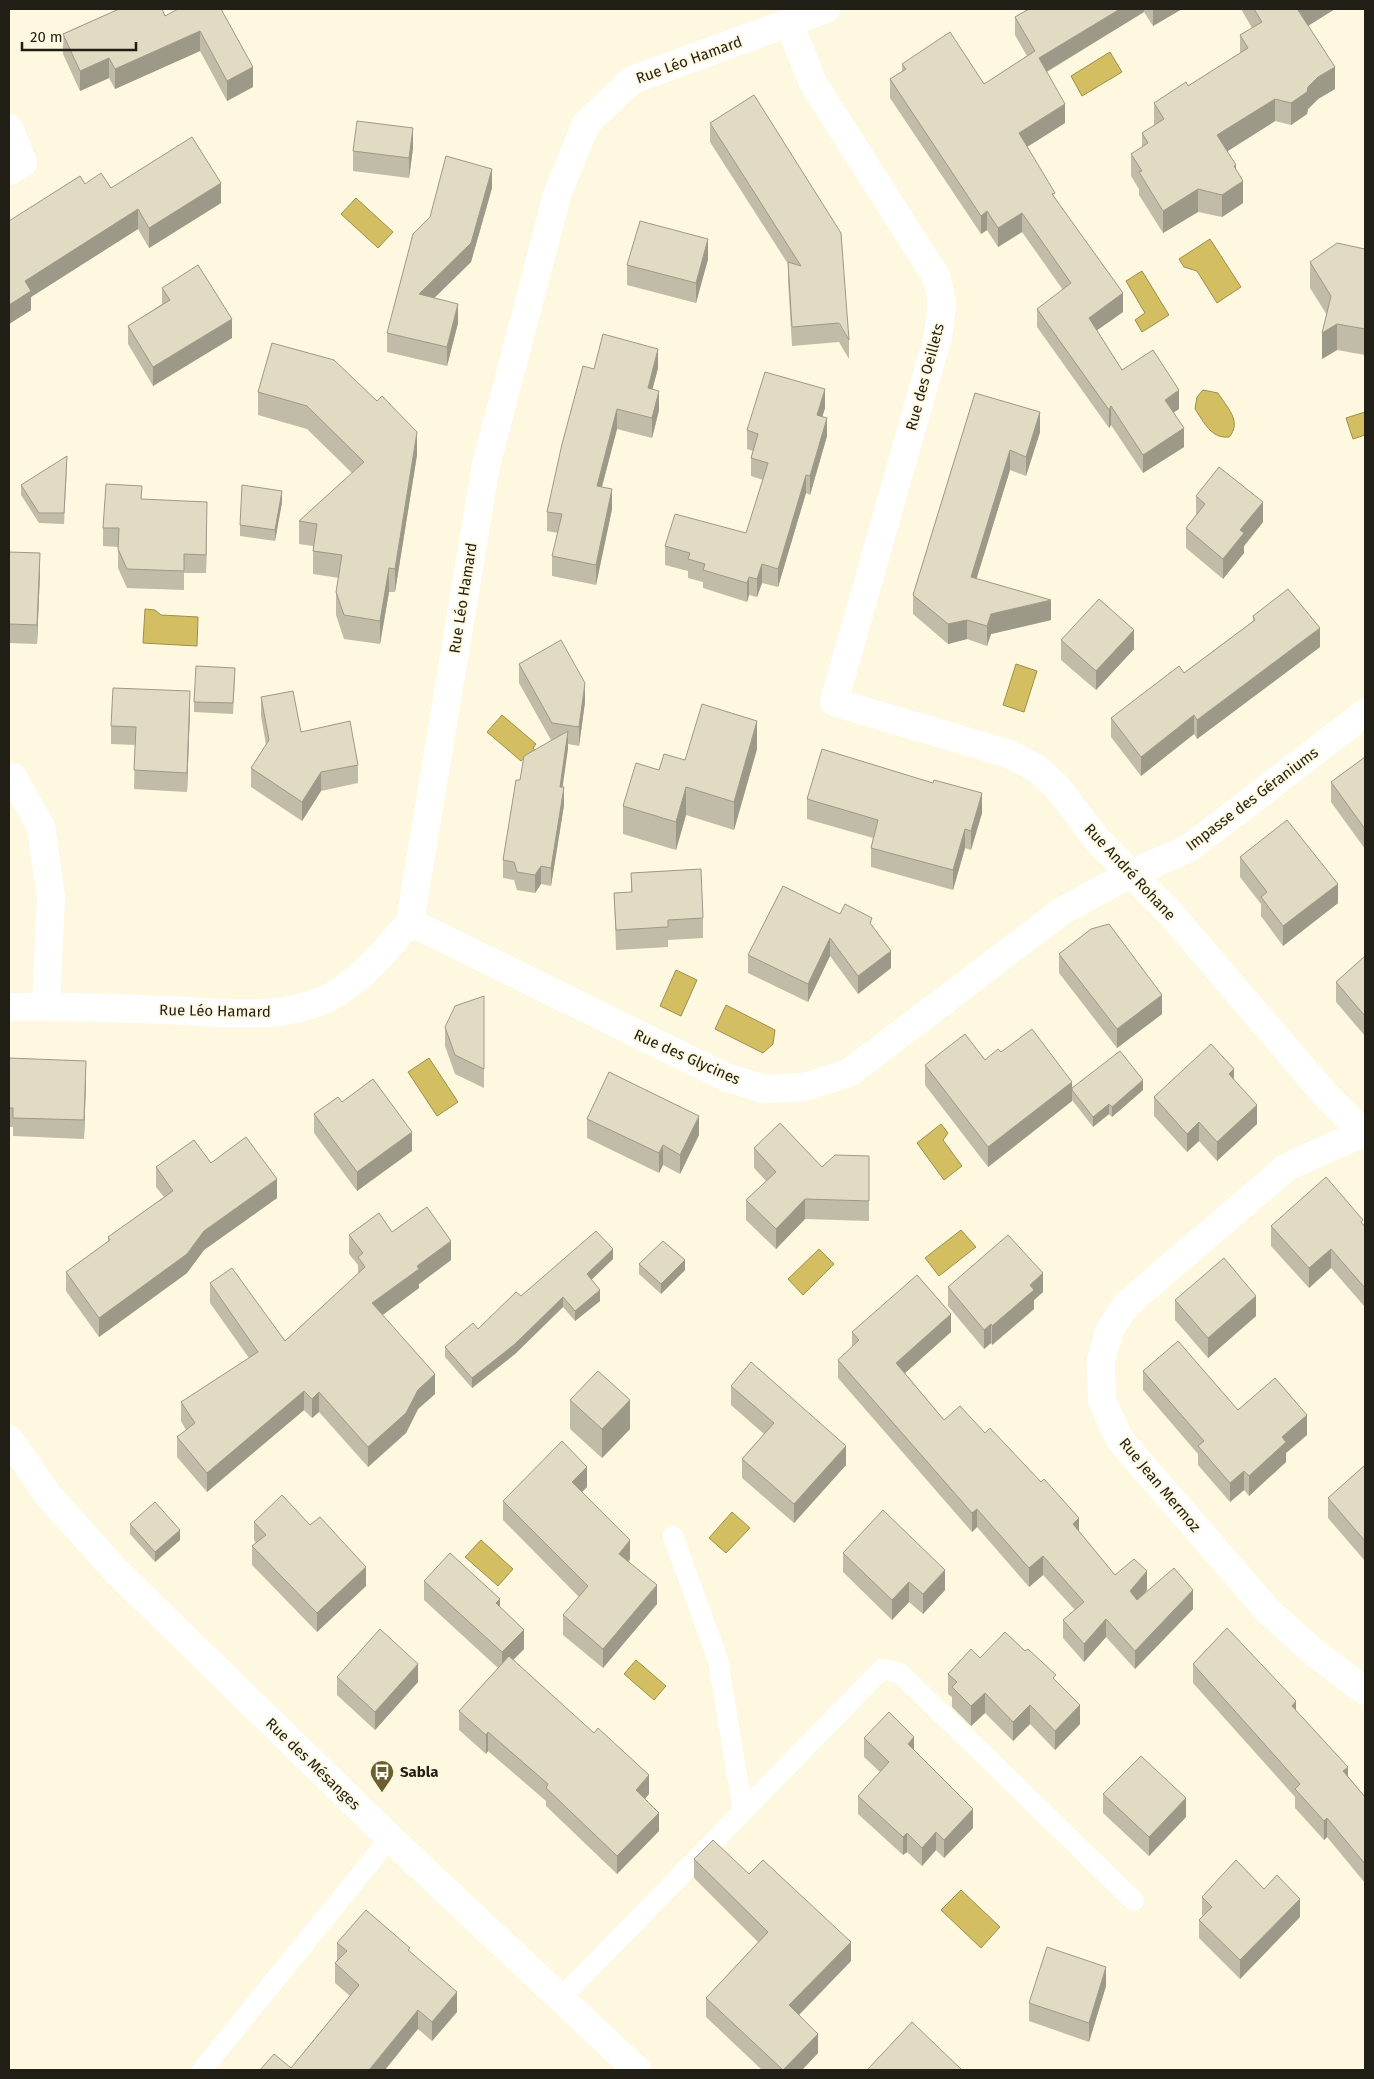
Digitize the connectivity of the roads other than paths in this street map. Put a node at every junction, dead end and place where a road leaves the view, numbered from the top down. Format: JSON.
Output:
{"nodes":[{"id":1,"x":826,"y":9,"type":"edge"},
{"id":2,"x":789,"y":23,"type":"junction"},
{"id":3,"x":9,"y":128,"type":"edge"},
{"id":4,"x":9,"y":171,"type":"edge"},
{"id":5,"x":834,"y":702,"type":"joint"},
{"id":6,"x":1365,"y":713,"type":"edge"},
{"id":7,"x":13,"y":776,"type":"dead end"},
{"id":8,"x":1132,"y":873,"type":"junction"},
{"id":9,"x":410,"y":922,"type":"junction"},
{"id":10,"x":46,"y":1006,"type":"junction"},
{"id":11,"x":9,"y":1007,"type":"edge"},
{"id":12,"x":1365,"y":1134,"type":"edge"},
{"id":13,"x":9,"y":1439,"type":"edge"},
{"id":14,"x":673,"y":1536,"type":"dead end"},
{"id":15,"x":1365,"y":1691,"type":"edge"},
{"id":16,"x":743,"y":1811,"type":"junction"},
{"id":17,"x":390,"y":1838,"type":"junction"},
{"id":18,"x":1134,"y":1901,"type":"dead end"},
{"id":19,"x":561,"y":1998,"type":"junction"},
{"id":20,"x":202,"y":2070,"type":"edge"},
{"id":21,"x":637,"y":2070,"type":"edge"}],
"edges":[{"from":1,"to":2,"type":"street","name":"Rue Léo Hamard"},
{"from":2,"to":5,"type":"street","name":"Rue des Oeillets"},
{"from":2,"to":9,"type":"street","name":"Rue Léo Hamard"},
{"from":3,"to":4,"type":"street"},
{"from":5,"to":8,"type":"street","name":"Rue André Rohane"},
{"from":6,"to":8,"type":"street","name":"Impasse des Géraniums"},
{"from":7,"to":10,"type":"street"},
{"from":8,"to":9,"type":"street","name":"Rue des Glycines"},
{"from":8,"to":12,"type":"street","name":"Rue André Rohane"},
{"from":9,"to":10,"type":"street","name":"Rue Léo Hamard"},
{"from":10,"to":11,"type":"street","name":"Rue Léo Hamard"},
{"from":12,"to":15,"type":"street","name":"Rue Jean Mermoz"},
{"from":13,"to":17,"type":"street","name":"Rue des Mésanges"},
{"from":14,"to":16,"type":"lane"},
{"from":16,"to":18,"type":"lane"},
{"from":16,"to":19,"type":"lane"},
{"from":17,"to":19,"type":"street","name":"Rue des Mésanges"},
{"from":17,"to":20,"type":"lane"},
{"from":19,"to":21,"type":"street","name":"Rue des Mésanges"}]}
